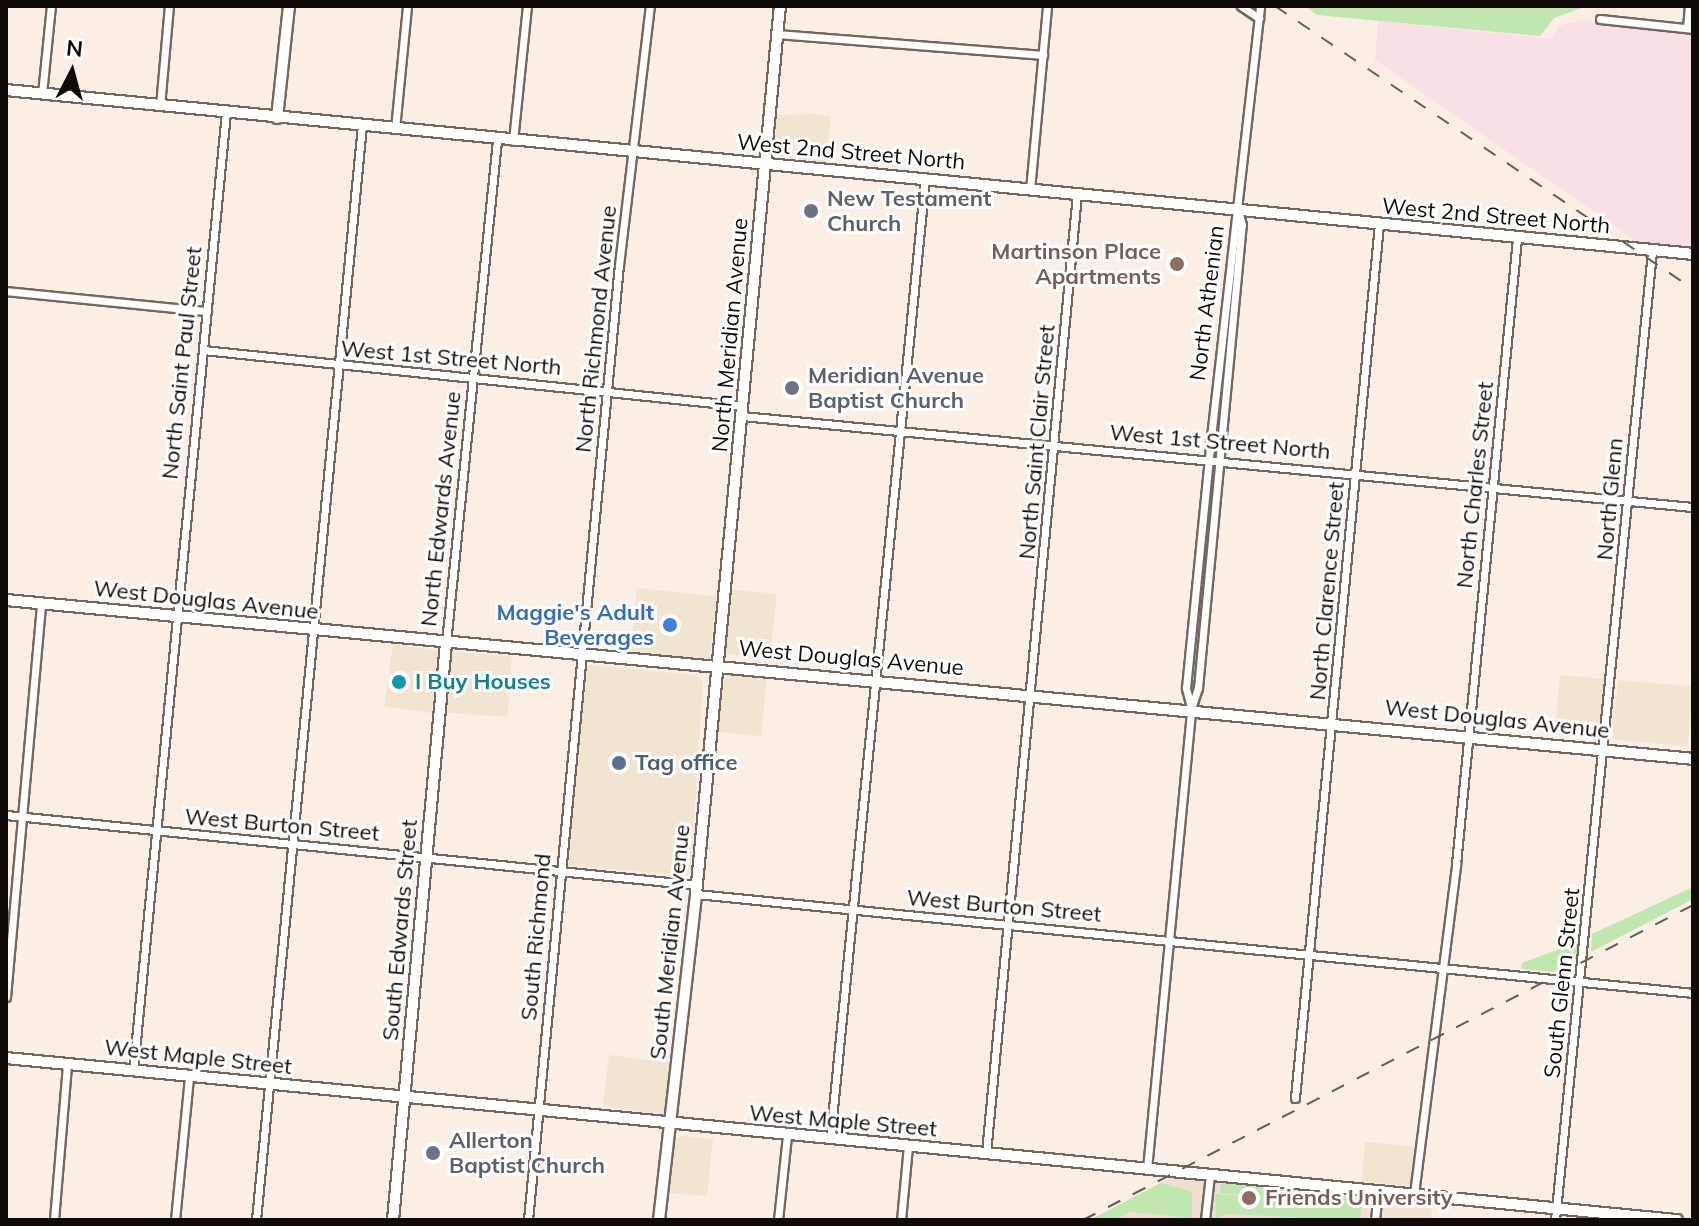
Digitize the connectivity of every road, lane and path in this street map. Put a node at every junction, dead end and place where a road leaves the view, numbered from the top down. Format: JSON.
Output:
{"nodes":[{"id":1,"x":51,"y":6,"type":"edge"},
{"id":2,"x":169,"y":6,"type":"edge"},
{"id":3,"x":289,"y":6,"type":"edge"},
{"id":4,"x":407,"y":6,"type":"edge"},
{"id":5,"x":527,"y":6,"type":"edge"},
{"id":6,"x":650,"y":6,"type":"edge"},
{"id":7,"x":780,"y":6,"type":"edge"},
{"id":8,"x":1047,"y":6,"type":"edge"},
{"id":9,"x":1241,"y":6,"type":"edge"},
{"id":10,"x":1260,"y":6,"type":"edge"},
{"id":11,"x":1689,"y":6,"type":"edge"},
{"id":12,"x":1259,"y":18,"type":"junction"},
{"id":13,"x":1600,"y":19,"type":"dead end"},
{"id":14,"x":1690,"y":29,"type":"edge"},
{"id":15,"x":777,"y":34,"type":"junction"},
{"id":16,"x":1043,"y":55,"type":"junction"},
{"id":17,"x":6,"y":90,"type":"edge"},
{"id":18,"x":42,"y":94,"type":"junction"},
{"id":19,"x":160,"y":106,"type":"junction"},
{"id":20,"x":226,"y":113,"type":"junction"},
{"id":21,"x":277,"y":118,"type":"junction"},
{"id":22,"x":362,"y":126,"type":"junction"},
{"id":23,"x":395,"y":129,"type":"junction"},
{"id":24,"x":497,"y":140,"type":"junction"},
{"id":25,"x":513,"y":141,"type":"junction"},
{"id":26,"x":633,"y":152,"type":"junction"},
{"id":27,"x":765,"y":164,"type":"junction"},
{"id":28,"x":925,"y":179,"type":"junction"},
{"id":29,"x":1030,"y":190,"type":"junction"},
{"id":30,"x":1077,"y":194,"type":"junction"},
{"id":31,"x":1238,"y":210,"type":"junction"},
{"id":32,"x":1379,"y":224,"type":"junction"},
{"id":33,"x":1517,"y":238,"type":"junction"},
{"id":34,"x":1652,"y":251,"type":"junction"},
{"id":35,"x":1693,"y":254,"type":"edge"},
{"id":36,"x":6,"y":291,"type":"edge"},
{"id":37,"x":207,"y":311,"type":"junction"},
{"id":38,"x":203,"y":350,"type":"junction"},
{"id":39,"x":338,"y":366,"type":"junction"},
{"id":40,"x":473,"y":378,"type":"junction"},
{"id":41,"x":608,"y":391,"type":"junction"},
{"id":42,"x":743,"y":411,"type":"junction"},
{"id":43,"x":899,"y":430,"type":"junction"},
{"id":44,"x":1055,"y":445,"type":"junction"},
{"id":45,"x":1208,"y":459,"type":"junction"},
{"id":46,"x":1219,"y":460,"type":"junction"},
{"id":47,"x":1356,"y":473,"type":"junction"},
{"id":48,"x":1492,"y":487,"type":"junction"},
{"id":49,"x":1629,"y":501,"type":"junction"},
{"id":50,"x":1693,"y":507,"type":"edge"},
{"id":51,"x":6,"y":600,"type":"edge"},
{"id":52,"x":41,"y":604,"type":"junction"},
{"id":53,"x":177,"y":617,"type":"junction"},
{"id":54,"x":312,"y":631,"type":"junction"},
{"id":55,"x":446,"y":643,"type":"junction"},
{"id":56,"x":580,"y":657,"type":"junction"},
{"id":57,"x":717,"y":667,"type":"junction"},
{"id":58,"x":874,"y":678,"type":"junction"},
{"id":59,"x":1031,"y":693,"type":"junction"},
{"id":60,"x":1191,"y":709,"type":"junction"},
{"id":61,"x":1333,"y":723,"type":"junction"},
{"id":62,"x":1468,"y":736,"type":"junction"},
{"id":63,"x":1604,"y":750,"type":"junction"},
{"id":64,"x":1693,"y":759,"type":"edge"},
{"id":65,"x":6,"y":815,"type":"edge"},
{"id":66,"x":22,"y":817,"type":"junction"},
{"id":67,"x":157,"y":831,"type":"junction"},
{"id":68,"x":293,"y":845,"type":"junction"},
{"id":69,"x":427,"y":857,"type":"junction"},
{"id":70,"x":561,"y":871,"type":"junction"},
{"id":71,"x":697,"y":889,"type":"junction"},
{"id":72,"x":852,"y":910,"type":"junction"},
{"id":73,"x":1009,"y":924,"type":"junction"},
{"id":74,"x":1168,"y":940,"type":"junction"},
{"id":75,"x":1309,"y":954,"type":"junction"},
{"id":76,"x":1445,"y":968,"type":"junction"},
{"id":77,"x":1580,"y":982,"type":"junction"},
{"id":78,"x":1693,"y":993,"type":"edge"},
{"id":79,"x":6,"y":997,"type":"edge"},
{"id":80,"x":6,"y":1058,"type":"edge"},
{"id":81,"x":67,"y":1064,"type":"junction"},
{"id":82,"x":133,"y":1071,"type":"junction"},
{"id":83,"x":189,"y":1076,"type":"junction"},
{"id":84,"x":270,"y":1084,"type":"junction"},
{"id":85,"x":405,"y":1098,"type":"junction"},
{"id":86,"x":1295,"y":1098,"type":"dead end"},
{"id":87,"x":538,"y":1112,"type":"junction"},
{"id":88,"x":670,"y":1125,"type":"junction"},
{"id":89,"x":787,"y":1136,"type":"junction"},
{"id":90,"x":830,"y":1139,"type":"junction"},
{"id":91,"x":908,"y":1146,"type":"junction"},
{"id":92,"x":986,"y":1153,"type":"junction"},
{"id":93,"x":1147,"y":1169,"type":"junction"},
{"id":94,"x":1210,"y":1175,"type":"junction"},
{"id":95,"x":1378,"y":1191,"type":"junction"},
{"id":96,"x":1414,"y":1194,"type":"junction"},
{"id":97,"x":1556,"y":1214,"type":"edge"},
{"id":98,"x":54,"y":1220,"type":"edge"},
{"id":99,"x":175,"y":1220,"type":"edge"},
{"id":100,"x":256,"y":1220,"type":"edge"},
{"id":101,"x":393,"y":1220,"type":"edge"},
{"id":102,"x":528,"y":1220,"type":"edge"},
{"id":103,"x":659,"y":1220,"type":"edge"},
{"id":104,"x":778,"y":1220,"type":"edge"},
{"id":105,"x":901,"y":1220,"type":"edge"},
{"id":106,"x":1205,"y":1220,"type":"edge"},
{"id":107,"x":1375,"y":1220,"type":"edge"},
{"id":108,"x":1677,"y":1220,"type":"edge"}],
"edges":[{"from":1,"to":18,"type":"street"},
{"from":2,"to":19,"type":"street"},
{"from":3,"to":21,"type":"street"},
{"from":4,"to":23,"type":"street"},
{"from":5,"to":25,"type":"street"},
{"from":6,"to":26,"type":"street","name":"North Richmond Avenue"},
{"from":7,"to":15,"type":"street","name":"North Meridian Avenue"},
{"from":8,"to":16,"type":"street"},
{"from":9,"to":12,"type":"street"},
{"from":10,"to":12,"type":"street"},
{"from":11,"to":14,"type":"street"},
{"from":12,"to":31,"type":"street"},
{"from":13,"to":14,"type":"street"},
{"from":15,"to":16,"type":"street"},
{"from":15,"to":27,"type":"street","name":"North Meridian Avenue"},
{"from":16,"to":29,"type":"street"},
{"from":17,"to":18,"type":"street","name":"West 2nd Street North"},
{"from":18,"to":19,"type":"street","name":"West 2nd Street North"},
{"from":19,"to":20,"type":"street","name":"West 2nd Street North"},
{"from":20,"to":21,"type":"street","name":"West 2nd Street North"},
{"from":20,"to":37,"type":"street","name":"North Saint Paul Street"},
{"from":21,"to":22,"type":"street","name":"West 2nd Street North"},
{"from":22,"to":23,"type":"street","name":"West 2nd Street North"},
{"from":22,"to":39,"type":"street"},
{"from":23,"to":24,"type":"street","name":"West 2nd Street North"},
{"from":24,"to":25,"type":"street","name":"West 2nd Street North"},
{"from":24,"to":40,"type":"street","name":"North Edwards Avenue"},
{"from":25,"to":26,"type":"street","name":"West 2nd Street North"},
{"from":26,"to":27,"type":"street","name":"West 2nd Street North"},
{"from":26,"to":41,"type":"street","name":"North Richmond Avenue"},
{"from":27,"to":28,"type":"street","name":"West 2nd Street North"},
{"from":27,"to":42,"type":"street","name":"North Meridian Avenue"},
{"from":28,"to":29,"type":"street","name":"West 2nd Street North"},
{"from":28,"to":43,"type":"street"},
{"from":29,"to":30,"type":"street","name":"West 2nd Street North"},
{"from":30,"to":31,"type":"street","name":"West 2nd Street North"},
{"from":30,"to":44,"type":"street","name":"North Saint Clair Street"},
{"from":31,"to":32,"type":"street","name":"West 2nd Street North"},
{"from":31,"to":45,"type":"street","name":"North Athenian"},
{"from":31,"to":46,"type":"street","name":"North Athenian"},
{"from":32,"to":33,"type":"street","name":"West 2nd Street North"},
{"from":32,"to":47,"type":"street","name":"North Clarence Street"},
{"from":33,"to":34,"type":"street","name":"West 2nd Street North"},
{"from":33,"to":48,"type":"street","name":"North Charles Street"},
{"from":34,"to":35,"type":"street","name":"West 2nd Street North"},
{"from":34,"to":49,"type":"street","name":"North Glenn"},
{"from":36,"to":37,"type":"street"},
{"from":37,"to":38,"type":"street","name":"North Saint Paul Street"},
{"from":38,"to":39,"type":"street","name":"West 1st Street North"},
{"from":38,"to":53,"type":"street","name":"North Saint Paul Street"},
{"from":39,"to":40,"type":"street","name":"West 1st Street North"},
{"from":39,"to":54,"type":"street"},
{"from":40,"to":41,"type":"street","name":"West 1st Street North"},
{"from":40,"to":55,"type":"street","name":"North Edwards Avenue"},
{"from":41,"to":42,"type":"street","name":"West 1st Street North"},
{"from":41,"to":56,"type":"street","name":"North Richmond Avenue"},
{"from":42,"to":43,"type":"street","name":"West 1st Street North"},
{"from":42,"to":57,"type":"street","name":"North Meridian Avenue"},
{"from":43,"to":44,"type":"street","name":"West 1st Street North"},
{"from":43,"to":58,"type":"street"},
{"from":44,"to":45,"type":"street","name":"West 1st Street North"},
{"from":44,"to":59,"type":"street","name":"North Saint Clair Street"},
{"from":45,"to":46,"type":"street","name":"West 1st Street North"},
{"from":45,"to":60,"type":"street","name":"North Athenian"},
{"from":46,"to":47,"type":"street","name":"West 1st Street North"},
{"from":46,"to":60,"type":"street","name":"North Athenian"},
{"from":47,"to":48,"type":"street","name":"West 1st Street North"},
{"from":47,"to":61,"type":"street","name":"North Clarence Street"},
{"from":48,"to":49,"type":"street","name":"West 1st Street North"},
{"from":48,"to":62,"type":"street","name":"North Charles Street"},
{"from":49,"to":50,"type":"street","name":"West 1st Street North"},
{"from":49,"to":63,"type":"street","name":"North Glenn"},
{"from":51,"to":52,"type":"street","name":"West Douglas Avenue"},
{"from":52,"to":53,"type":"street","name":"West Douglas Avenue"},
{"from":52,"to":66,"type":"street"},
{"from":53,"to":54,"type":"street","name":"West Douglas Avenue"},
{"from":53,"to":67,"type":"street","name":"North Saint Paul Street"},
{"from":54,"to":55,"type":"street","name":"West Douglas Avenue"},
{"from":54,"to":68,"type":"street"},
{"from":55,"to":56,"type":"street","name":"West Douglas Avenue"},
{"from":55,"to":69,"type":"street","name":"South Edwards Street"},
{"from":56,"to":57,"type":"street","name":"West Douglas Avenue"},
{"from":56,"to":70,"type":"street","name":"South Richmond"},
{"from":57,"to":58,"type":"street","name":"West Douglas Avenue"},
{"from":57,"to":71,"type":"street","name":"South Meridian Avenue"},
{"from":58,"to":59,"type":"street","name":"West Douglas Avenue"},
{"from":58,"to":72,"type":"street"},
{"from":59,"to":60,"type":"street","name":"West Douglas Avenue"},
{"from":59,"to":73,"type":"street","name":"North Saint Clair Street"},
{"from":60,"to":61,"type":"street","name":"West Douglas Avenue"},
{"from":60,"to":74,"type":"street"},
{"from":61,"to":62,"type":"street","name":"West Douglas Avenue"},
{"from":61,"to":75,"type":"street","name":"North Clarence Street"},
{"from":62,"to":63,"type":"street","name":"West Douglas Avenue"},
{"from":62,"to":76,"type":"street","name":"North Charles Street"},
{"from":63,"to":64,"type":"street","name":"West Douglas Avenue"},
{"from":63,"to":77,"type":"street","name":"South Glenn Street"},
{"from":65,"to":66,"type":"street","name":"West Burton Street"},
{"from":66,"to":67,"type":"street","name":"West Burton Street"},
{"from":66,"to":79,"type":"street"},
{"from":67,"to":68,"type":"street","name":"West Burton Street"},
{"from":67,"to":82,"type":"street","name":"North Saint Paul Street"},
{"from":68,"to":69,"type":"street","name":"West Burton Street"},
{"from":68,"to":84,"type":"street"},
{"from":69,"to":70,"type":"street","name":"West Burton Street"},
{"from":69,"to":85,"type":"street","name":"South Edwards Street"},
{"from":70,"to":71,"type":"street","name":"West Burton Street"},
{"from":70,"to":87,"type":"street","name":"South Richmond"},
{"from":71,"to":72,"type":"street","name":"West Burton Street"},
{"from":71,"to":88,"type":"street","name":"South Meridian Avenue"},
{"from":72,"to":73,"type":"street","name":"West Burton Street"},
{"from":72,"to":90,"type":"street"},
{"from":73,"to":74,"type":"street","name":"West Burton Street"},
{"from":73,"to":92,"type":"street","name":"North Saint Clair Street"},
{"from":74,"to":75,"type":"street","name":"West Burton Street"},
{"from":74,"to":93,"type":"street"},
{"from":75,"to":76,"type":"street","name":"West Burton Street"},
{"from":75,"to":86,"type":"street","name":"North Clarence Street"},
{"from":76,"to":77,"type":"street","name":"West Burton Street"},
{"from":76,"to":96,"type":"street","name":"North Charles Street"},
{"from":77,"to":78,"type":"street","name":"West Burton Street"},
{"from":77,"to":97,"type":"street","name":"South Glenn Street"},
{"from":80,"to":81,"type":"street","name":"West Maple Street"},
{"from":81,"to":82,"type":"street","name":"West Maple Street"},
{"from":81,"to":98,"type":"street"},
{"from":82,"to":83,"type":"street","name":"West Maple Street"},
{"from":83,"to":84,"type":"street","name":"West Maple Street"},
{"from":83,"to":99,"type":"street"},
{"from":84,"to":85,"type":"street","name":"West Maple Street"},
{"from":84,"to":100,"type":"street"},
{"from":85,"to":87,"type":"street","name":"West Maple Street"},
{"from":85,"to":101,"type":"street","name":"South Edwards Street"},
{"from":87,"to":88,"type":"street","name":"West Maple Street"},
{"from":87,"to":102,"type":"street","name":"South Richmond"},
{"from":88,"to":89,"type":"street","name":"West Maple Street"},
{"from":88,"to":103,"type":"street","name":"South Meridian Avenue"},
{"from":89,"to":90,"type":"street","name":"West Maple Street"},
{"from":89,"to":104,"type":"street"},
{"from":90,"to":91,"type":"street","name":"West Maple Street"},
{"from":91,"to":92,"type":"street","name":"West Maple Street"},
{"from":91,"to":105,"type":"street"},
{"from":92,"to":93,"type":"street","name":"West Maple Street"},
{"from":93,"to":94,"type":"street","name":"West Maple Street"},
{"from":94,"to":95,"type":"street","name":"West Maple Street"},
{"from":94,"to":106,"type":"street"},
{"from":95,"to":96,"type":"street","name":"West Maple Street"},
{"from":95,"to":107,"type":"street"},
{"from":96,"to":97,"type":"street","name":"West Maple Street"},
{"from":97,"to":108,"type":"street","name":"West Maple Street"}]}
